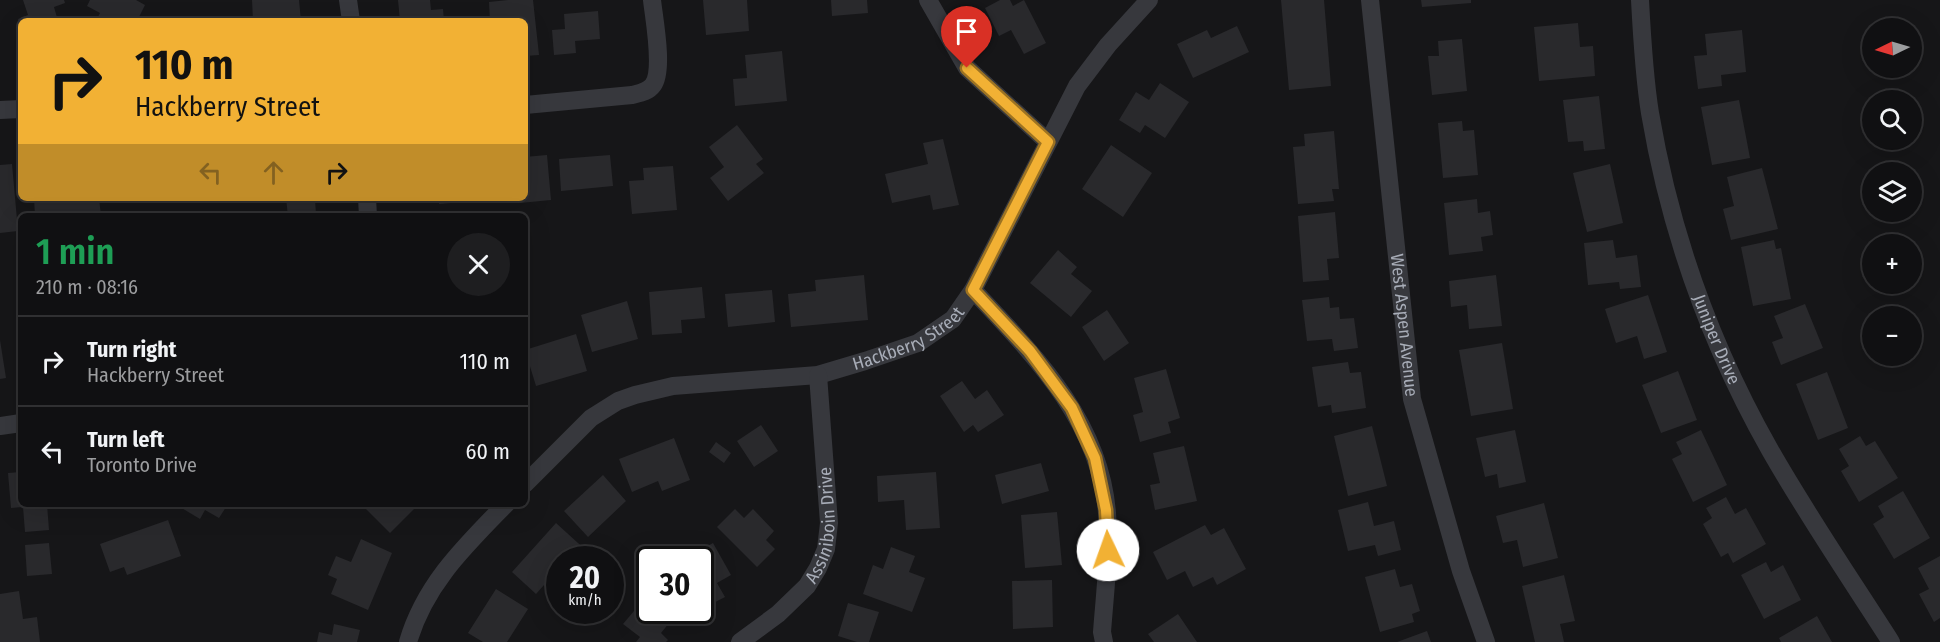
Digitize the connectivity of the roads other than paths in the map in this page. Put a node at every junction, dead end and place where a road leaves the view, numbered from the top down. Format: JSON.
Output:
{"nodes":[{"id":1,"x":348,"y":0,"type":"edge"},
{"id":2,"x":652,"y":0,"type":"edge"},
{"id":3,"x":928,"y":0,"type":"edge"},
{"id":4,"x":1149,"y":0,"type":"edge"},
{"id":5,"x":1370,"y":0,"type":"edge"},
{"id":6,"x":1640,"y":0,"type":"edge"},
{"id":7,"x":351,"y":18,"type":"edge"},
{"id":8,"x":528,"y":105,"type":"edge"},
{"id":9,"x":18,"y":108,"type":"edge"},
{"id":10,"x":0,"y":110,"type":"edge"},
{"id":11,"x":1048,"y":142,"type":"junction"},
{"id":12,"x":973,"y":290,"type":"junction"},
{"id":13,"x":818,"y":375,"type":"junction"},
{"id":14,"x":18,"y":423,"type":"edge"},
{"id":15,"x":0,"y":426,"type":"edge"},
{"id":16,"x":528,"y":481,"type":"edge"},
{"id":17,"x":498,"y":507,"type":"edge"},
{"id":18,"x":408,"y":642,"type":"edge"},
{"id":19,"x":740,"y":642,"type":"edge"},
{"id":20,"x":1104,"y":642,"type":"edge"},
{"id":21,"x":1486,"y":642,"type":"edge"},
{"id":22,"x":1891,"y":642,"type":"edge"}],
"edges":[{"from":1,"to":7,"type":"street"},
{"from":2,"to":8,"type":"street"},
{"from":3,"to":11,"type":"street"},
{"from":4,"to":11,"type":"street","name":"Hackberry Street"},
{"from":5,"to":21,"type":"street","name":"West Aspen Avenue"},
{"from":6,"to":22,"type":"street","name":"Juniper Drive"},
{"from":9,"to":10,"type":"street"},
{"from":11,"to":12,"type":"street","name":"Hackberry Street"},
{"from":12,"to":13,"type":"street","name":"Hackberry Street"},
{"from":12,"to":20,"type":"street"},
{"from":13,"to":16,"type":"street","name":"Hackberry Street"},
{"from":13,"to":19,"type":"street","name":"Assiniboin Drive"},
{"from":14,"to":15,"type":"street"},
{"from":17,"to":18,"type":"street"}]}
